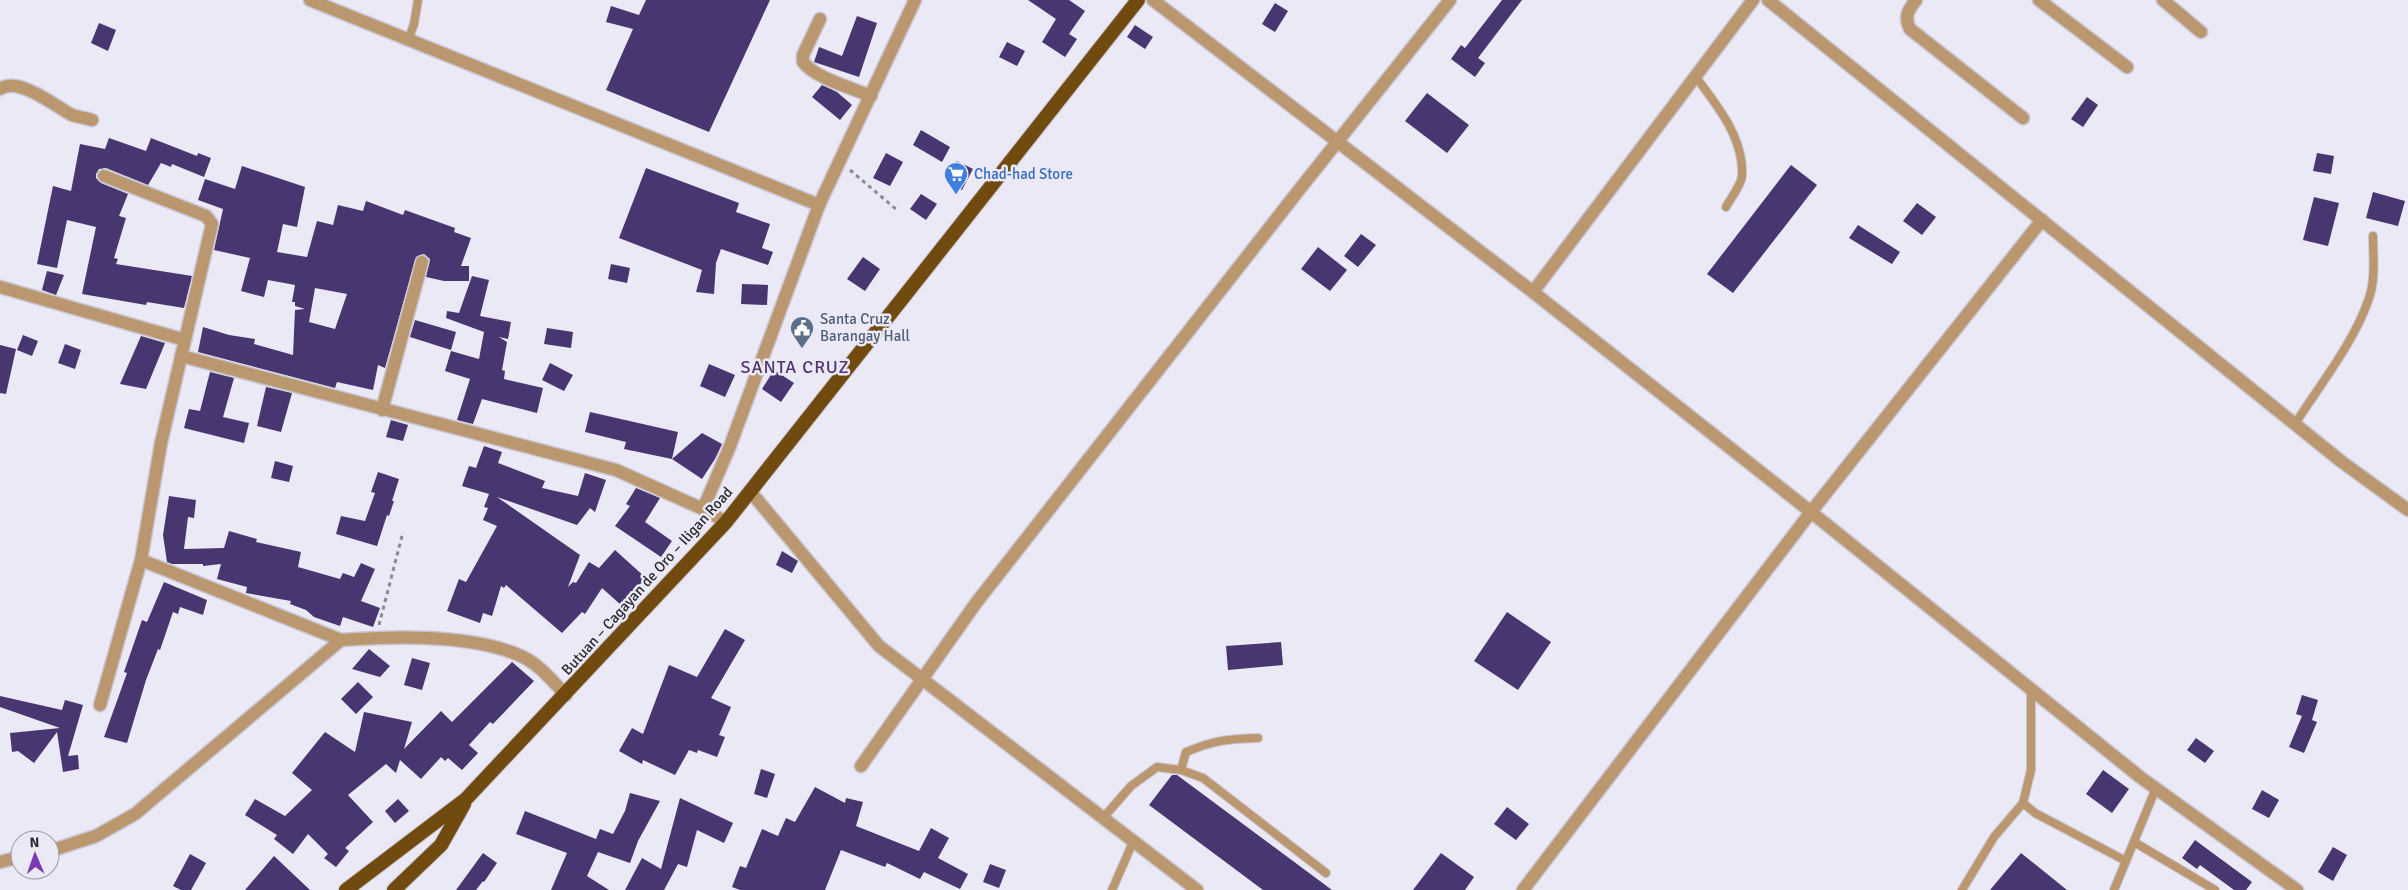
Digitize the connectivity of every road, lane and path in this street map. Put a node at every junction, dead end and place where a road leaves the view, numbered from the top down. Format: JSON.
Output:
{"nodes":[{"id":1,"x":310,"y":0,"type":"edge"},
{"id":2,"x":418,"y":0,"type":"edge"},
{"id":3,"x":915,"y":0,"type":"edge"},
{"id":4,"x":1138,"y":0,"type":"edge"},
{"id":5,"x":1153,"y":0,"type":"edge"},
{"id":6,"x":1450,"y":0,"type":"edge"},
{"id":7,"x":1752,"y":0,"type":"edge"},
{"id":8,"x":1768,"y":0,"type":"edge"},
{"id":9,"x":1916,"y":0,"type":"edge"},
{"id":10,"x":2039,"y":0,"type":"edge"},
{"id":11,"x":2163,"y":0,"type":"edge"},
{"id":12,"x":820,"y":20,"type":"dead end"},
{"id":13,"x":2201,"y":32,"type":"dead end"},
{"id":14,"x":408,"y":41,"type":"junction"},
{"id":15,"x":2127,"y":67,"type":"dead end"},
{"id":16,"x":1695,"y":76,"type":"junction"},
{"id":17,"x":0,"y":89,"type":"edge"},
{"id":18,"x":871,"y":96,"type":"junction"},
{"id":19,"x":2023,"y":118,"type":"dead end"},
{"id":20,"x":92,"y":120,"type":"dead end"},
{"id":21,"x":1337,"y":143,"type":"junction"},
{"id":22,"x":840,"y":162,"type":"junction"},
{"id":23,"x":104,"y":176,"type":"dead end"},
{"id":24,"x":819,"y":205,"type":"junction"},
{"id":25,"x":1726,"y":207,"type":"dead end"},
{"id":26,"x":896,"y":210,"type":"dead end"},
{"id":27,"x":2042,"y":220,"type":"junction"},
{"id":28,"x":2373,"y":236,"type":"dead end"},
{"id":29,"x":422,"y":262,"type":"dead end"},
{"id":30,"x":0,"y":287,"type":"edge"},
{"id":31,"x":1532,"y":292,"type":"junction"},
{"id":32,"x":185,"y":340,"type":"junction"},
{"id":33,"x":181,"y":356,"type":"junction"},
{"id":34,"x":382,"y":410,"type":"junction"},
{"id":35,"x":2295,"y":424,"type":"junction"},
{"id":36,"x":750,"y":491,"type":"junction"},
{"id":37,"x":704,"y":510,"type":"junction"},
{"id":38,"x":2408,"y":510,"type":"edge"},
{"id":39,"x":1811,"y":512,"type":"junction"},
{"id":40,"x":726,"y":522,"type":"junction"},
{"id":41,"x":403,"y":532,"type":"dead end"},
{"id":42,"x":141,"y":560,"type":"junction"},
{"id":43,"x":376,"y":638,"type":"junction"},
{"id":44,"x":341,"y":640,"type":"junction"},
{"id":45,"x":922,"y":680,"type":"junction"},
{"id":46,"x":2031,"y":689,"type":"junction"},
{"id":47,"x":566,"y":695,"type":"junction"},
{"id":48,"x":100,"y":705,"type":"dead end"},
{"id":49,"x":1258,"y":738,"type":"dead end"},
{"id":50,"x":861,"y":766,"type":"dead end"},
{"id":51,"x":1180,"y":770,"type":"junction"},
{"id":52,"x":2156,"y":788,"type":"junction"},
{"id":53,"x":466,"y":799,"type":"junction"},
{"id":54,"x":2023,"y":803,"type":"junction"},
{"id":55,"x":1103,"y":818,"type":"junction"},
{"id":56,"x":1133,"y":842,"type":"junction"},
{"id":57,"x":2134,"y":842,"type":"junction"},
{"id":58,"x":60,"y":848,"type":"edge"},
{"id":59,"x":2126,"y":861,"type":"junction"},
{"id":60,"x":1326,"y":873,"type":"dead end"},
{"id":61,"x":346,"y":890,"type":"edge"},
{"id":62,"x":394,"y":890,"type":"edge"},
{"id":63,"x":1112,"y":890,"type":"edge"},
{"id":64,"x":1197,"y":890,"type":"edge"},
{"id":65,"x":1523,"y":890,"type":"edge"},
{"id":66,"x":1962,"y":890,"type":"edge"},
{"id":67,"x":2114,"y":890,"type":"edge"},
{"id":68,"x":2215,"y":890,"type":"edge"},
{"id":69,"x":2297,"y":890,"type":"edge"}],
"edges":[{"from":1,"to":14,"type":"street"},
{"from":2,"to":14,"type":"lane"},
{"from":3,"to":18,"type":"street"},
{"from":4,"to":36,"type":"highway","name":"Butuan – Cagayan de Oro – Iligan Road"},
{"from":5,"to":21,"type":"street"},
{"from":6,"to":21,"type":"street"},
{"from":7,"to":16,"type":"street"},
{"from":8,"to":27,"type":"street"},
{"from":9,"to":19,"type":"street"},
{"from":10,"to":15,"type":"street"},
{"from":11,"to":13,"type":"street"},
{"from":12,"to":18,"type":"street"},
{"from":14,"to":24,"type":"street"},
{"from":16,"to":25,"type":"lane"},
{"from":16,"to":31,"type":"street"},
{"from":17,"to":20,"type":"street"},
{"from":18,"to":22,"type":"street"},
{"from":21,"to":31,"type":"street"},
{"from":21,"to":45,"type":"street"},
{"from":22,"to":24,"type":"street"},
{"from":22,"to":26,"type":"path"},
{"from":23,"to":32,"type":"street"},
{"from":24,"to":37,"type":"street"},
{"from":27,"to":35,"type":"street"},
{"from":27,"to":39,"type":"street"},
{"from":28,"to":35,"type":"lane"},
{"from":29,"to":34,"type":"street"},
{"from":30,"to":32,"type":"street"},
{"from":31,"to":39,"type":"street"},
{"from":32,"to":33,"type":"street"},
{"from":33,"to":34,"type":"street"},
{"from":33,"to":42,"type":"street"},
{"from":34,"to":37,"type":"street"},
{"from":35,"to":38,"type":"street"},
{"from":36,"to":40,"type":"highway","name":"Butuan – Cagayan de Oro – Iligan Road"},
{"from":36,"to":45,"type":"street"},
{"from":37,"to":40,"type":"street"},
{"from":39,"to":46,"type":"street"},
{"from":39,"to":65,"type":"street"},
{"from":40,"to":47,"type":"highway","name":"Butuan – Cagayan de Oro – Iligan Road"},
{"from":41,"to":43,"type":"path"},
{"from":42,"to":44,"type":"street"},
{"from":42,"to":48,"type":"street"},
{"from":43,"to":44,"type":"street"},
{"from":43,"to":47,"type":"street"},
{"from":44,"to":58,"type":"street"},
{"from":45,"to":50,"type":"street"},
{"from":45,"to":55,"type":"street"},
{"from":46,"to":52,"type":"street"},
{"from":46,"to":54,"type":"lane"},
{"from":47,"to":53,"type":"highway","name":"Butuan – Cagayan de Oro – Iligan Road"},
{"from":49,"to":51,"type":"lane"},
{"from":51,"to":55,"type":"lane"},
{"from":51,"to":60,"type":"lane"},
{"from":52,"to":57,"type":"lane"},
{"from":52,"to":69,"type":"street"},
{"from":53,"to":61,"type":"highway","name":"Butuan – Cagayan de Oro – Iligan Road"},
{"from":53,"to":62,"type":"highway","name":"Butuan – Cagayan de Oro – Iligan Road"},
{"from":54,"to":59,"type":"lane"},
{"from":54,"to":66,"type":"lane"},
{"from":55,"to":56,"type":"street"},
{"from":56,"to":63,"type":"lane"},
{"from":56,"to":64,"type":"street"},
{"from":57,"to":59,"type":"lane"},
{"from":57,"to":68,"type":"lane"},
{"from":59,"to":67,"type":"lane"}]}
